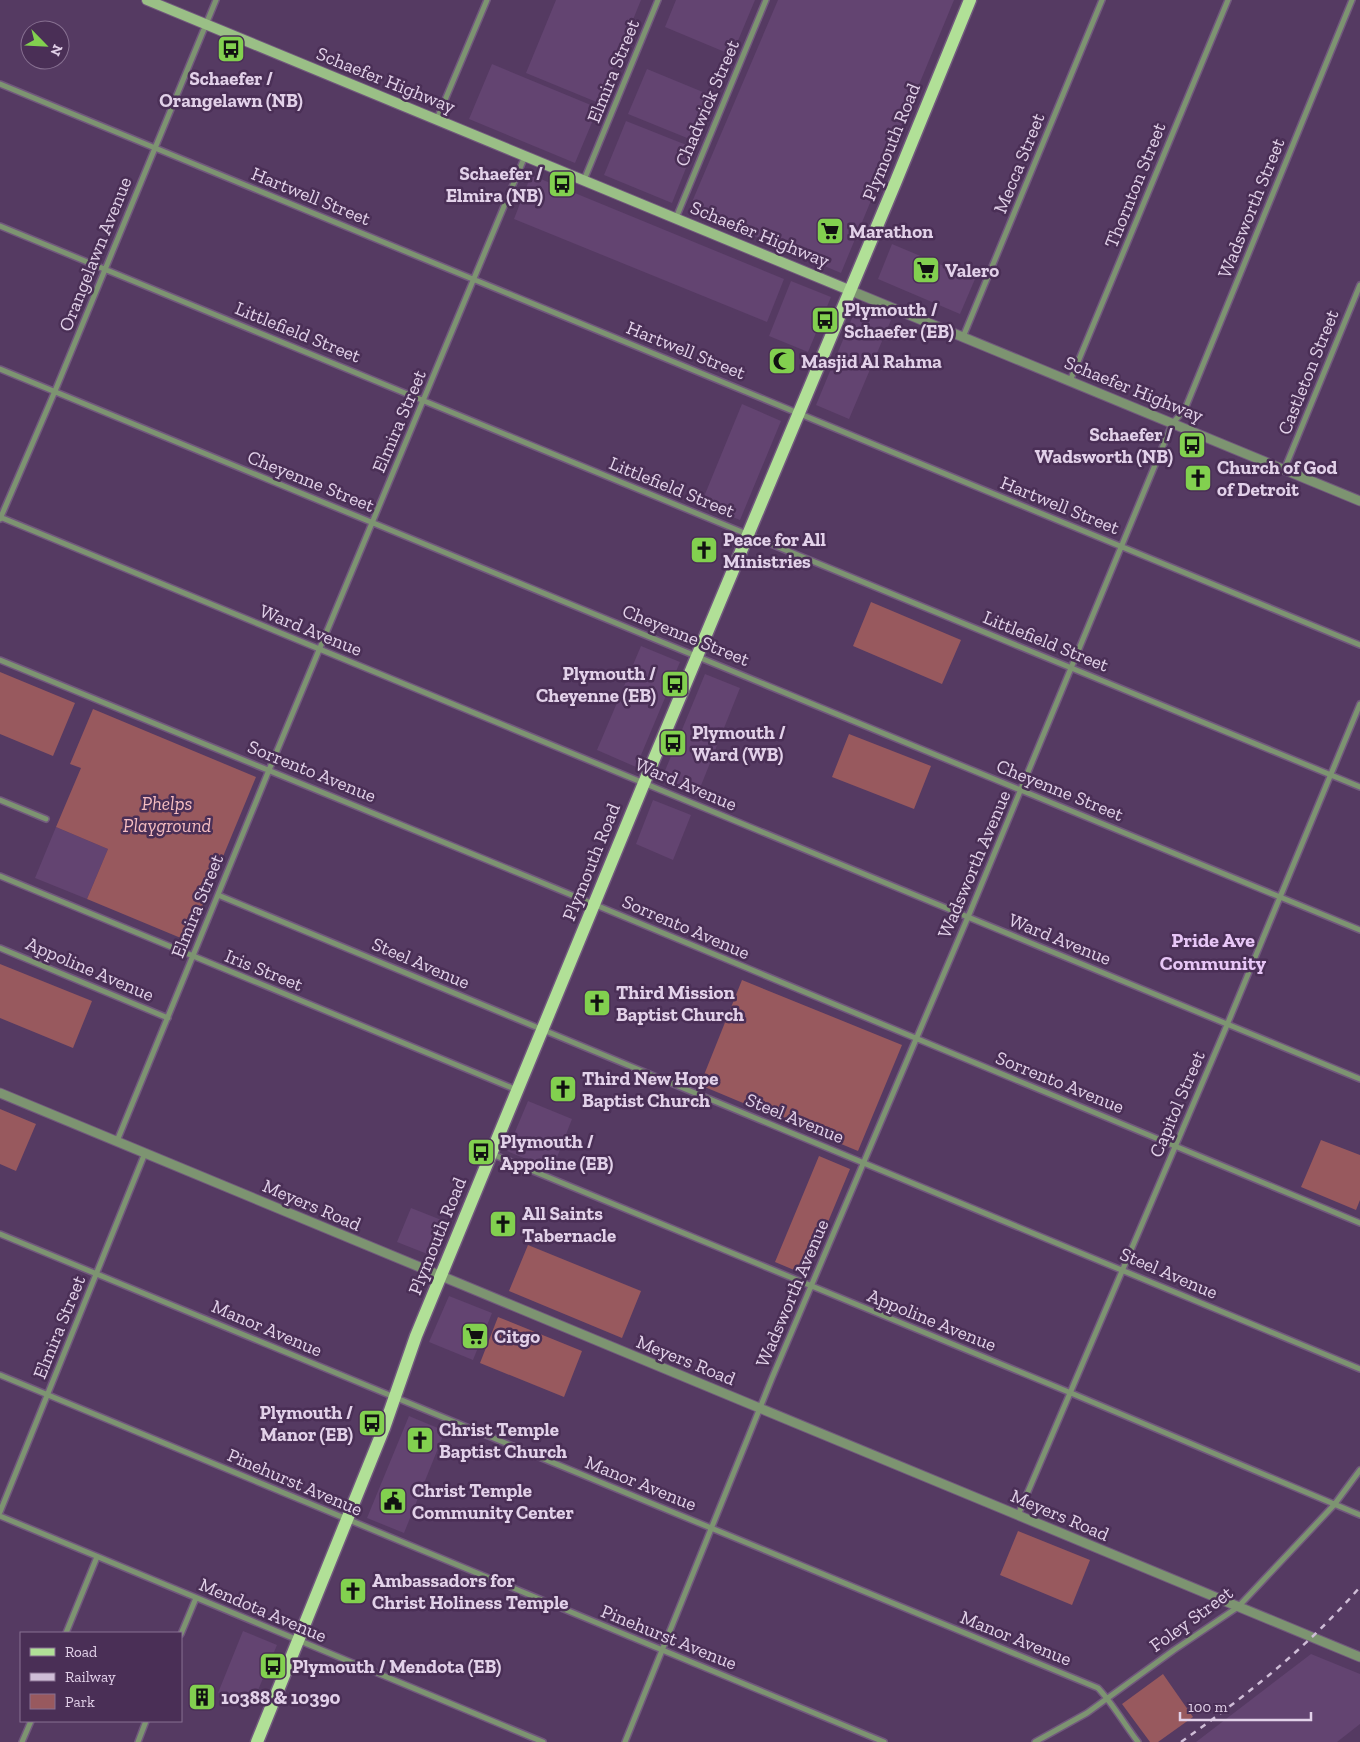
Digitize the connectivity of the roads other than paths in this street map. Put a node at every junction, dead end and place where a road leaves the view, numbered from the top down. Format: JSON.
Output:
{"nodes":[{"id":1,"x":147,"y":0,"type":"edge"},
{"id":2,"x":216,"y":0,"type":"edge"},
{"id":3,"x":485,"y":0,"type":"edge"},
{"id":4,"x":658,"y":0,"type":"edge"},
{"id":5,"x":766,"y":0,"type":"edge"},
{"id":6,"x":970,"y":0,"type":"edge"},
{"id":7,"x":1102,"y":0,"type":"edge"},
{"id":8,"x":1228,"y":0,"type":"edge"},
{"id":9,"x":1352,"y":0,"type":"edge"},
{"id":10,"x":206,"y":24,"type":"junction"},
{"id":11,"x":0,"y":84,"type":"edge"},
{"id":12,"x":437,"y":120,"type":"junction"},
{"id":13,"x":154,"y":148,"type":"junction"},
{"id":14,"x":525,"y":156,"type":"junction"},
{"id":15,"x":584,"y":181,"type":"junction"},
{"id":16,"x":676,"y":218,"type":"junction"},
{"id":17,"x":0,"y":226,"type":"edge"},
{"id":18,"x":104,"y":269,"type":"junction"},
{"id":19,"x":474,"y":279,"type":"junction"},
{"id":20,"x":1360,"y":285,"type":"edge"},
{"id":21,"x":849,"y":290,"type":"junction"},
{"id":22,"x":963,"y":337,"type":"junction"},
{"id":23,"x":0,"y":369,"type":"edge"},
{"id":24,"x":1070,"y":381,"type":"junction"},
{"id":25,"x":55,"y":392,"type":"junction"},
{"id":26,"x":424,"y":400,"type":"junction"},
{"id":27,"x":798,"y":412,"type":"junction"},
{"id":28,"x":1172,"y":424,"type":"junction"},
{"id":29,"x":1284,"y":470,"type":"junction"},
{"id":30,"x":1360,"y":501,"type":"edge"},
{"id":31,"x":0,"y":518,"type":"edge"},
{"id":32,"x":373,"y":522,"type":"junction"},
{"id":33,"x":748,"y":534,"type":"junction"},
{"id":34,"x":1121,"y":546,"type":"junction"},
{"id":35,"x":1360,"y":645,"type":"edge"},
{"id":36,"x":320,"y":650,"type":"junction"},
{"id":37,"x":697,"y":656,"type":"junction"},
{"id":38,"x":0,"y":660,"type":"edge"},
{"id":39,"x":1071,"y":668,"type":"junction"},
{"id":40,"x":1360,"y":704,"type":"edge"},
{"id":41,"x":269,"y":770,"type":"junction"},
{"id":42,"x":1330,"y":775,"type":"junction"},
{"id":43,"x":644,"y":783,"type":"junction"},
{"id":44,"x":1360,"y":787,"type":"edge"},
{"id":45,"x":1021,"y":790,"type":"junction"},
{"id":46,"x":0,"y":800,"type":"edge"},
{"id":47,"x":46,"y":819,"type":"dead end"},
{"id":48,"x":0,"y":876,"type":"edge"},
{"id":49,"x":218,"y":895,"type":"junction"},
{"id":50,"x":1281,"y":897,"type":"junction"},
{"id":51,"x":594,"y":905,"type":"junction"},
{"id":52,"x":968,"y":918,"type":"junction"},
{"id":53,"x":1360,"y":930,"type":"edge"},
{"id":54,"x":0,"y":948,"type":"edge"},
{"id":55,"x":193,"y":957,"type":"junction"},
{"id":56,"x":168,"y":1018,"type":"junction"},
{"id":57,"x":1227,"y":1025,"type":"junction"},
{"id":58,"x":542,"y":1030,"type":"junction"},
{"id":59,"x":916,"y":1038,"type":"junction"},
{"id":60,"x":1360,"y":1079,"type":"edge"},
{"id":61,"x":517,"y":1091,"type":"junction"},
{"id":62,"x":0,"y":1093,"type":"edge"},
{"id":63,"x":117,"y":1141,"type":"junction"},
{"id":64,"x":1176,"y":1146,"type":"junction"},
{"id":65,"x":145,"y":1153,"type":"junction"},
{"id":66,"x":491,"y":1154,"type":"junction"},
{"id":67,"x":864,"y":1162,"type":"junction"},
{"id":68,"x":1360,"y":1223,"type":"edge"},
{"id":69,"x":0,"y":1234,"type":"edge"},
{"id":70,"x":1124,"y":1270,"type":"junction"},
{"id":71,"x":97,"y":1273,"type":"junction"},
{"id":72,"x":441,"y":1277,"type":"junction"},
{"id":73,"x":812,"y":1286,"type":"junction"},
{"id":74,"x":1360,"y":1369,"type":"edge"},
{"id":75,"x":0,"y":1375,"type":"edge"},
{"id":76,"x":1071,"y":1393,"type":"junction"},
{"id":77,"x":48,"y":1395,"type":"junction"},
{"id":78,"x":395,"y":1398,"type":"junction"},
{"id":79,"x":760,"y":1408,"type":"junction"},
{"id":80,"x":1360,"y":1470,"type":"edge"},
{"id":81,"x":1334,"y":1505,"type":"junction"},
{"id":82,"x":0,"y":1512,"type":"edge"},
{"id":83,"x":1018,"y":1515,"type":"junction"},
{"id":84,"x":1360,"y":1515,"type":"edge"},
{"id":85,"x":0,"y":1516,"type":"edge"},
{"id":86,"x":347,"y":1520,"type":"junction"},
{"id":87,"x":711,"y":1529,"type":"junction"},
{"id":88,"x":97,"y":1557,"type":"junction"},
{"id":89,"x":196,"y":1598,"type":"junction"},
{"id":90,"x":1238,"y":1607,"type":"junction"},
{"id":91,"x":66,"y":1632,"type":"edge"},
{"id":92,"x":182,"y":1632,"type":"edge"},
{"id":93,"x":298,"y":1641,"type":"junction"},
{"id":94,"x":662,"y":1650,"type":"junction"},
{"id":95,"x":1360,"y":1657,"type":"edge"},
{"id":96,"x":1108,"y":1698,"type":"junction"},
{"id":97,"x":31,"y":1722,"type":"edge"},
{"id":98,"x":146,"y":1722,"type":"edge"},
{"id":99,"x":22,"y":1742,"type":"edge"},
{"id":100,"x":138,"y":1742,"type":"edge"},
{"id":101,"x":257,"y":1742,"type":"edge"},
{"id":102,"x":543,"y":1742,"type":"edge"},
{"id":103,"x":625,"y":1742,"type":"edge"},
{"id":104,"x":884,"y":1742,"type":"edge"},
{"id":105,"x":1035,"y":1742,"type":"edge"},
{"id":106,"x":1138,"y":1742,"type":"edge"}],
"edges":[{"from":1,"to":10,"type":"main road","name":"Schaefer Highway"},
{"from":2,"to":10,"type":"street","name":"Orangelawn Avenue"},
{"from":3,"to":12,"type":"street"},
{"from":4,"to":15,"type":"street","name":"Elmira Street"},
{"from":5,"to":16,"type":"street","name":"Chadwick Street"},
{"from":6,"to":21,"type":"main road","name":"Plymouth Road"},
{"from":7,"to":22,"type":"street","name":"Mecca Street"},
{"from":8,"to":24,"type":"street","name":"Thornton Street"},
{"from":9,"to":28,"type":"street","name":"Wadsworth Street"},
{"from":10,"to":12,"type":"main road","name":"Schaefer Highway"},
{"from":10,"to":13,"type":"street","name":"Orangelawn Avenue"},
{"from":11,"to":13,"type":"street","name":"Hartwell Street"},
{"from":12,"to":14,"type":"main road","name":"Schaefer Highway"},
{"from":13,"to":18,"type":"street","name":"Orangelawn Avenue"},
{"from":13,"to":19,"type":"street","name":"Hartwell Street"},
{"from":14,"to":15,"type":"main road","name":"Schaefer Highway"},
{"from":14,"to":19,"type":"street","name":"Elmira Street"},
{"from":15,"to":16,"type":"main road","name":"Schaefer Highway"},
{"from":16,"to":21,"type":"main road","name":"Schaefer Highway"},
{"from":17,"to":18,"type":"street","name":"Littlefield Street"},
{"from":18,"to":25,"type":"street","name":"Orangelawn Avenue"},
{"from":18,"to":26,"type":"street","name":"Littlefield Street"},
{"from":19,"to":26,"type":"street","name":"Elmira Street"},
{"from":19,"to":27,"type":"street","name":"Hartwell Street"},
{"from":20,"to":29,"type":"street","name":"Castleton Street"},
{"from":21,"to":22,"type":"street","name":"Schaefer Highway"},
{"from":21,"to":27,"type":"main road","name":"Plymouth Road"},
{"from":22,"to":24,"type":"street","name":"Schaefer Highway"},
{"from":23,"to":25,"type":"street","name":"Cheyenne Street"},
{"from":24,"to":28,"type":"street","name":"Schaefer Highway"},
{"from":25,"to":31,"type":"street","name":"Orangelawn Avenue"},
{"from":25,"to":32,"type":"street","name":"Cheyenne Street"},
{"from":26,"to":32,"type":"street","name":"Elmira Street"},
{"from":26,"to":33,"type":"street","name":"Littlefield Street"},
{"from":27,"to":33,"type":"main road","name":"Plymouth Road"},
{"from":27,"to":34,"type":"street","name":"Hartwell Street"},
{"from":28,"to":29,"type":"street","name":"Schaefer Highway"},
{"from":28,"to":34,"type":"street","name":"Wadsworth Avenue"},
{"from":29,"to":30,"type":"street","name":"Schaefer Highway"},
{"from":31,"to":36,"type":"street","name":"Ward Avenue"},
{"from":32,"to":36,"type":"street","name":"Elmira Street"},
{"from":32,"to":37,"type":"street","name":"Cheyenne Street"},
{"from":33,"to":37,"type":"main road","name":"Plymouth Road"},
{"from":33,"to":39,"type":"street","name":"Littlefield Street"},
{"from":34,"to":35,"type":"street","name":"Hartwell Street"},
{"from":34,"to":39,"type":"street","name":"Wadsworth Avenue"},
{"from":36,"to":41,"type":"street","name":"Elmira Street"},
{"from":36,"to":43,"type":"street","name":"Ward Avenue"},
{"from":37,"to":43,"type":"main road","name":"Plymouth Road"},
{"from":37,"to":45,"type":"street","name":"Cheyenne Street"},
{"from":38,"to":41,"type":"street","name":"Sorrento Avenue"},
{"from":39,"to":42,"type":"street","name":"Littlefield Street"},
{"from":39,"to":45,"type":"street","name":"Wadsworth Avenue"},
{"from":40,"to":42,"type":"street","name":"Capitol Street"},
{"from":41,"to":49,"type":"street","name":"Elmira Street"},
{"from":41,"to":51,"type":"street","name":"Sorrento Avenue"},
{"from":42,"to":44,"type":"street","name":"Littlefield Street"},
{"from":42,"to":50,"type":"street","name":"Capitol Street"},
{"from":43,"to":51,"type":"main road","name":"Plymouth Road"},
{"from":43,"to":52,"type":"street","name":"Ward Avenue"},
{"from":45,"to":50,"type":"street","name":"Cheyenne Street"},
{"from":45,"to":52,"type":"street","name":"Wadsworth Avenue"},
{"from":46,"to":47,"type":"street"},
{"from":48,"to":55,"type":"street","name":"Iris Street"},
{"from":49,"to":55,"type":"street","name":"Elmira Street"},
{"from":49,"to":58,"type":"street","name":"Steel Avenue"},
{"from":50,"to":53,"type":"street","name":"Cheyenne Street"},
{"from":50,"to":57,"type":"street","name":"Capitol Street"},
{"from":51,"to":58,"type":"main road","name":"Plymouth Road"},
{"from":51,"to":59,"type":"street","name":"Sorrento Avenue"},
{"from":52,"to":57,"type":"street","name":"Ward Avenue"},
{"from":52,"to":59,"type":"street","name":"Wadsworth Avenue"},
{"from":54,"to":56,"type":"street","name":"Appoline Avenue"},
{"from":55,"to":56,"type":"street","name":"Elmira Street"},
{"from":55,"to":61,"type":"street","name":"Iris Street"},
{"from":56,"to":63,"type":"street","name":"Elmira Street"},
{"from":57,"to":60,"type":"street","name":"Ward Avenue"},
{"from":57,"to":64,"type":"street","name":"Capitol Street"},
{"from":58,"to":61,"type":"main road","name":"Plymouth Road"},
{"from":58,"to":67,"type":"street","name":"Steel Avenue"},
{"from":59,"to":64,"type":"street","name":"Sorrento Avenue"},
{"from":59,"to":67,"type":"street"},
{"from":61,"to":66,"type":"main road","name":"Plymouth Road"},
{"from":62,"to":63,"type":"street","name":"Meyers Road"},
{"from":63,"to":65,"type":"street","name":"Meyers Road"},
{"from":64,"to":68,"type":"street","name":"Sorrento Avenue"},
{"from":64,"to":70,"type":"street","name":"Capitol Street"},
{"from":65,"to":71,"type":"street","name":"Elmira Street"},
{"from":65,"to":72,"type":"street","name":"Meyers Road"},
{"from":66,"to":72,"type":"main road","name":"Plymouth Road"},
{"from":66,"to":73,"type":"street","name":"Appoline Avenue"},
{"from":67,"to":70,"type":"street","name":"Steel Avenue"},
{"from":67,"to":73,"type":"street","name":"Wadsworth Avenue"},
{"from":69,"to":71,"type":"street","name":"Manor Avenue"},
{"from":70,"to":74,"type":"street","name":"Steel Avenue"},
{"from":70,"to":76,"type":"street","name":"Capitol Street"},
{"from":71,"to":77,"type":"street","name":"Elmira Street"},
{"from":71,"to":78,"type":"street","name":"Manor Avenue"},
{"from":72,"to":78,"type":"main road","name":"Plymouth Road"},
{"from":72,"to":79,"type":"street","name":"Meyers Road"},
{"from":73,"to":76,"type":"street","name":"Appoline Avenue"},
{"from":73,"to":79,"type":"street","name":"Wadsworth Avenue"},
{"from":75,"to":77,"type":"street","name":"Pinehurst Avenue"},
{"from":76,"to":81,"type":"street","name":"Appoline Avenue"},
{"from":76,"to":83,"type":"street","name":"Capitol Street"},
{"from":77,"to":82,"type":"street","name":"Elmira Street"},
{"from":77,"to":86,"type":"street","name":"Pinehurst Avenue"},
{"from":78,"to":86,"type":"main road","name":"Plymouth Road"},
{"from":78,"to":87,"type":"street","name":"Manor Avenue"},
{"from":79,"to":83,"type":"street","name":"Meyers Road"},
{"from":79,"to":87,"type":"street","name":"Wadsworth Avenue"},
{"from":80,"to":81,"type":"street","name":"Foley Street"},
{"from":81,"to":84,"type":"street","name":"Appoline Avenue"},
{"from":81,"to":90,"type":"street","name":"Foley Street"},
{"from":83,"to":90,"type":"street","name":"Meyers Road"},
{"from":85,"to":88,"type":"street","name":"Mendota Avenue"},
{"from":86,"to":93,"type":"main road","name":"Plymouth Road"},
{"from":86,"to":94,"type":"street","name":"Pinehurst Avenue"},
{"from":87,"to":94,"type":"street","name":"Wadsworth Avenue"},
{"from":87,"to":96,"type":"street","name":"Manor Avenue"},
{"from":88,"to":89,"type":"street","name":"Mendota Avenue"},
{"from":88,"to":91,"type":"street"},
{"from":89,"to":92,"type":"street"},
{"from":89,"to":93,"type":"street","name":"Mendota Avenue"},
{"from":90,"to":95,"type":"street","name":"Meyers Road"},
{"from":90,"to":96,"type":"street","name":"Foley Street"},
{"from":93,"to":101,"type":"main road","name":"Plymouth Road"},
{"from":93,"to":102,"type":"street","name":"Mendota Avenue"},
{"from":94,"to":103,"type":"street","name":"Wadsworth Avenue"},
{"from":94,"to":104,"type":"street","name":"Pinehurst Avenue"},
{"from":96,"to":105,"type":"street","name":"Foley Street"},
{"from":96,"to":106,"type":"street","name":"Manor Avenue"},
{"from":97,"to":99,"type":"street"},
{"from":98,"to":100,"type":"street"}]}
